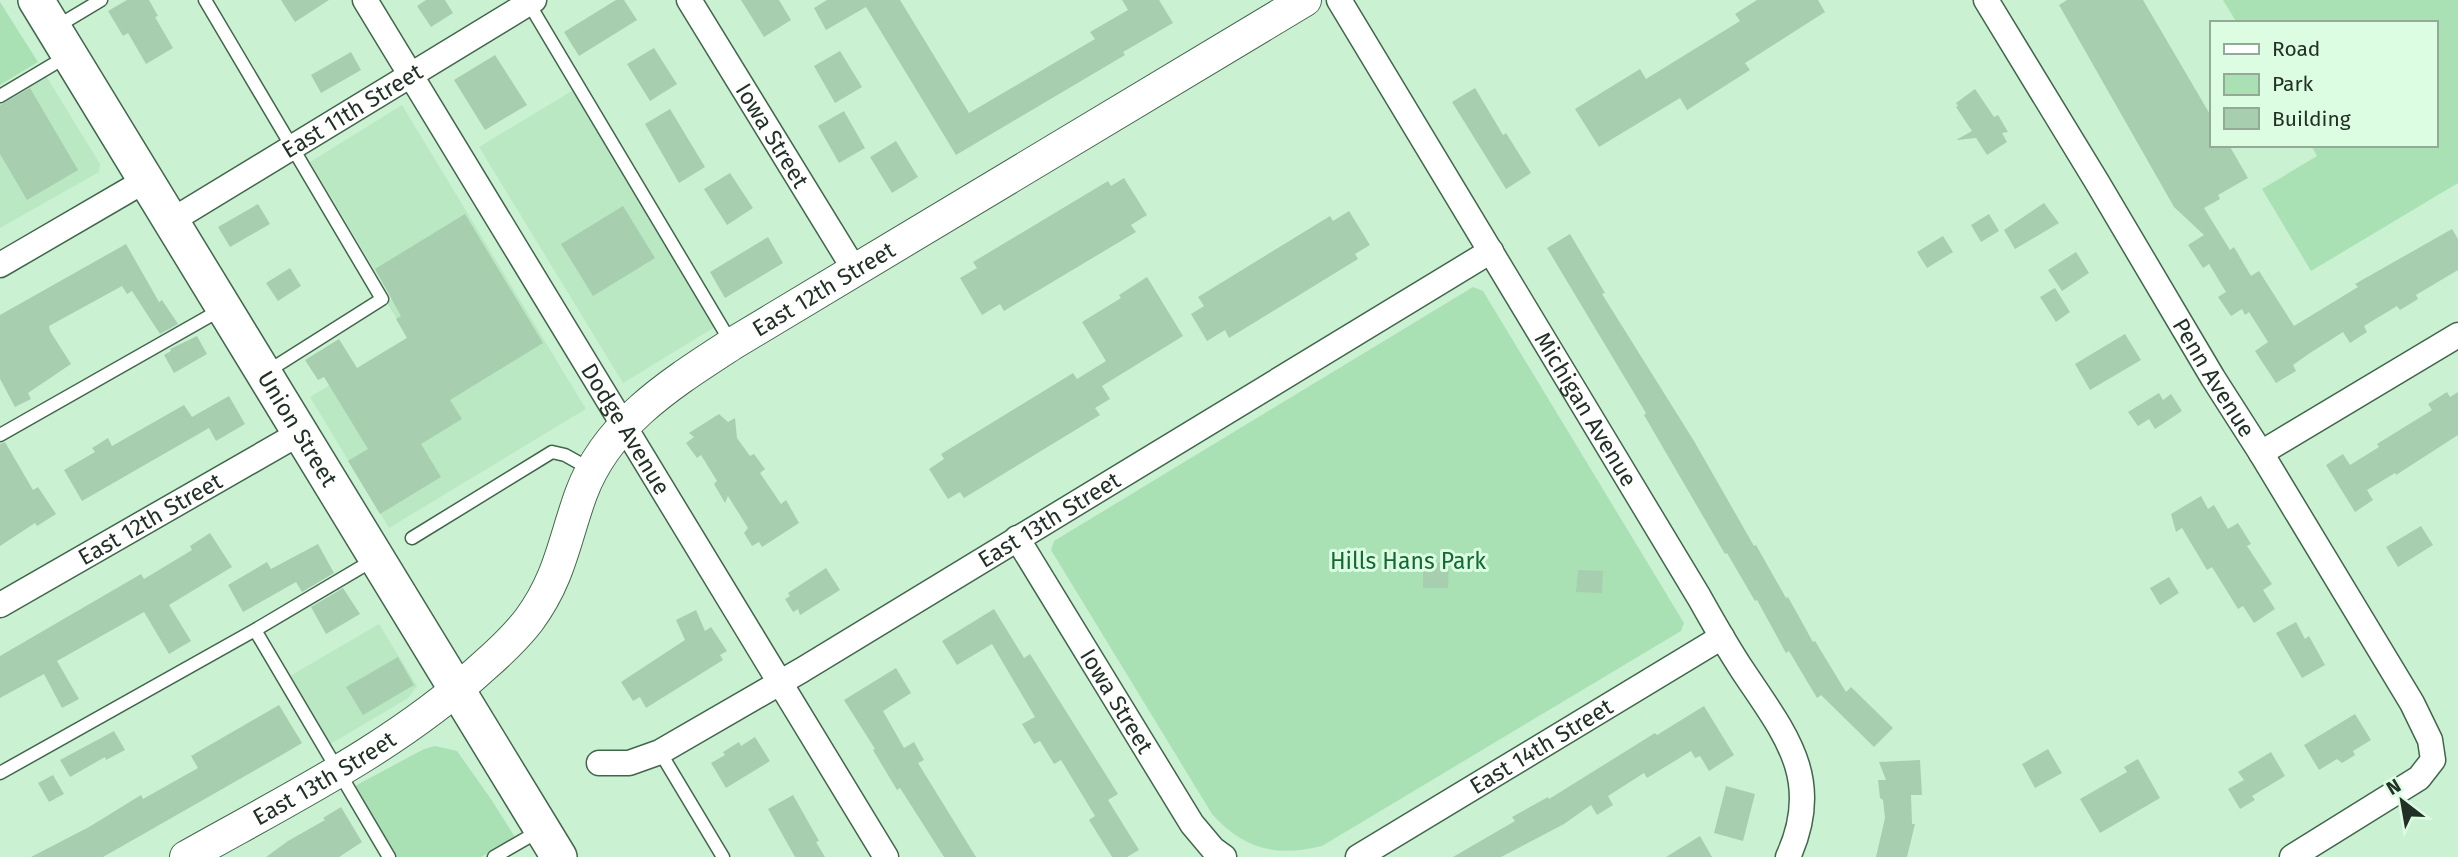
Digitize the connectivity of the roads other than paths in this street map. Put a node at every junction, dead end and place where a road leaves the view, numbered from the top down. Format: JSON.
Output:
{"nodes":[{"id":1,"x":101,"y":0,"type":"edge"},
{"id":2,"x":205,"y":0,"type":"edge"},
{"id":3,"x":365,"y":0,"type":"edge"},
{"id":4,"x":689,"y":0,"type":"edge"},
{"id":5,"x":1305,"y":0,"type":"edge"},
{"id":6,"x":1339,"y":0,"type":"edge"},
{"id":7,"x":1986,"y":0,"type":"edge"},
{"id":8,"x":530,"y":1,"type":"edge"},
{"id":9,"x":53,"y":28,"type":"edge"},
{"id":10,"x":411,"y":76,"type":"junction"},
{"id":11,"x":0,"y":96,"type":"edge"},
{"id":12,"x":294,"y":147,"type":"junction"},
{"id":13,"x":146,"y":180,"type":"junction"},
{"id":14,"x":171,"y":221,"type":"junction"},
{"id":15,"x":1490,"y":251,"type":"junction"},
{"id":16,"x":0,"y":265,"type":"edge"},
{"id":17,"x":856,"y":272,"type":"junction"},
{"id":18,"x":223,"y":308,"type":"junction"},
{"id":19,"x":2458,"y":335,"type":"edge"},
{"id":20,"x":732,"y":344,"type":"junction"},
{"id":21,"x":264,"y":374,"type":"junction"},
{"id":22,"x":625,"y":425,"type":"junction"},
{"id":23,"x":300,"y":433,"type":"junction"},
{"id":24,"x":0,"y":435,"type":"edge"},
{"id":25,"x":2261,"y":453,"type":"junction"},
{"id":26,"x":592,"y":470,"type":"junction"},
{"id":27,"x":412,"y":538,"type":"dead end"},
{"id":28,"x":1017,"y":538,"type":"junction"},
{"id":29,"x":375,"y":558,"type":"junction"},
{"id":30,"x":0,"y":606,"type":"edge"},
{"id":31,"x":255,"y":630,"type":"junction"},
{"id":32,"x":1722,"y":637,"type":"junction"},
{"id":33,"x":780,"y":682,"type":"junction"},
{"id":34,"x":457,"y":691,"type":"junction"},
{"id":35,"x":660,"y":752,"type":"junction"},
{"id":36,"x":598,"y":763,"type":"dead end"},
{"id":37,"x":340,"y":771,"type":"junction"},
{"id":38,"x":0,"y":773,"type":"edge"},
{"id":39,"x":550,"y":843,"type":"edge"},
{"id":40,"x":187,"y":857,"type":"edge"},
{"id":41,"x":389,"y":857,"type":"edge"},
{"id":42,"x":494,"y":857,"type":"edge"},
{"id":43,"x":723,"y":857,"type":"edge"},
{"id":44,"x":886,"y":857,"type":"edge"},
{"id":45,"x":1224,"y":857,"type":"edge"},
{"id":46,"x":1358,"y":857,"type":"edge"},
{"id":47,"x":1788,"y":857,"type":"edge"},
{"id":48,"x":2292,"y":857,"type":"edge"}],
"edges":[{"from":1,"to":9,"type":"lane"},
{"from":2,"to":12,"type":"lane"},
{"from":3,"to":10,"type":"street","name":"Dodge Avenue"},
{"from":4,"to":17,"type":"street","name":"Iowa Street"},
{"from":5,"to":17,"type":"street","name":"East 12th Street"},
{"from":6,"to":15,"type":"street","name":"Michigan Avenue"},
{"from":7,"to":25,"type":"street","name":"Penn Avenue"},
{"from":8,"to":10,"type":"street","name":"East 11th Street"},
{"from":8,"to":20,"type":"lane"},
{"from":9,"to":11,"type":"lane"},
{"from":9,"to":13,"type":"main road","name":"Union Street"},
{"from":10,"to":12,"type":"street","name":"East 11th Street"},
{"from":10,"to":22,"type":"street","name":"Dodge Avenue"},
{"from":12,"to":14,"type":"street","name":"East 11th Street"},
{"from":12,"to":21,"type":"lane"},
{"from":13,"to":14,"type":"main road","name":"Union Street"},
{"from":13,"to":16,"type":"street"},
{"from":14,"to":18,"type":"main road","name":"Union Street"},
{"from":15,"to":28,"type":"street","name":"East 13th Street"},
{"from":15,"to":32,"type":"street","name":"Michigan Avenue"},
{"from":17,"to":20,"type":"street","name":"East 12th Street"},
{"from":18,"to":21,"type":"main road","name":"Union Street"},
{"from":18,"to":24,"type":"lane"},
{"from":19,"to":25,"type":"street"},
{"from":20,"to":22,"type":"street","name":"East 12th Street"},
{"from":21,"to":23,"type":"main road","name":"Union Street"},
{"from":22,"to":26,"type":"street","name":"East 12th Street"},
{"from":22,"to":33,"type":"street","name":"Dodge Avenue"},
{"from":23,"to":29,"type":"main road","name":"Union Street"},
{"from":23,"to":30,"type":"street","name":"East 12th Street"},
{"from":25,"to":48,"type":"street","name":"Penn Avenue"},
{"from":26,"to":27,"type":"lane"},
{"from":26,"to":34,"type":"street","name":"East 12th Street"},
{"from":28,"to":33,"type":"street","name":"East 13th Street"},
{"from":28,"to":45,"type":"street","name":"Iowa Street"},
{"from":29,"to":31,"type":"lane"},
{"from":29,"to":34,"type":"main road","name":"Union Street"},
{"from":31,"to":37,"type":"lane"},
{"from":31,"to":38,"type":"lane"},
{"from":32,"to":46,"type":"street","name":"East 14th Street"},
{"from":32,"to":47,"type":"street","name":"Michigan Avenue"},
{"from":33,"to":35,"type":"street","name":"East 13th Street"},
{"from":33,"to":44,"type":"street","name":"Dodge Avenue"},
{"from":34,"to":37,"type":"street","name":"East 13th Street"},
{"from":34,"to":39,"type":"main road","name":"Union Street"},
{"from":35,"to":36,"type":"street","name":"East 13th Street"},
{"from":35,"to":43,"type":"lane"},
{"from":37,"to":40,"type":"street","name":"East 13th Street"},
{"from":37,"to":41,"type":"lane"},
{"from":39,"to":42,"type":"lane"}]}
